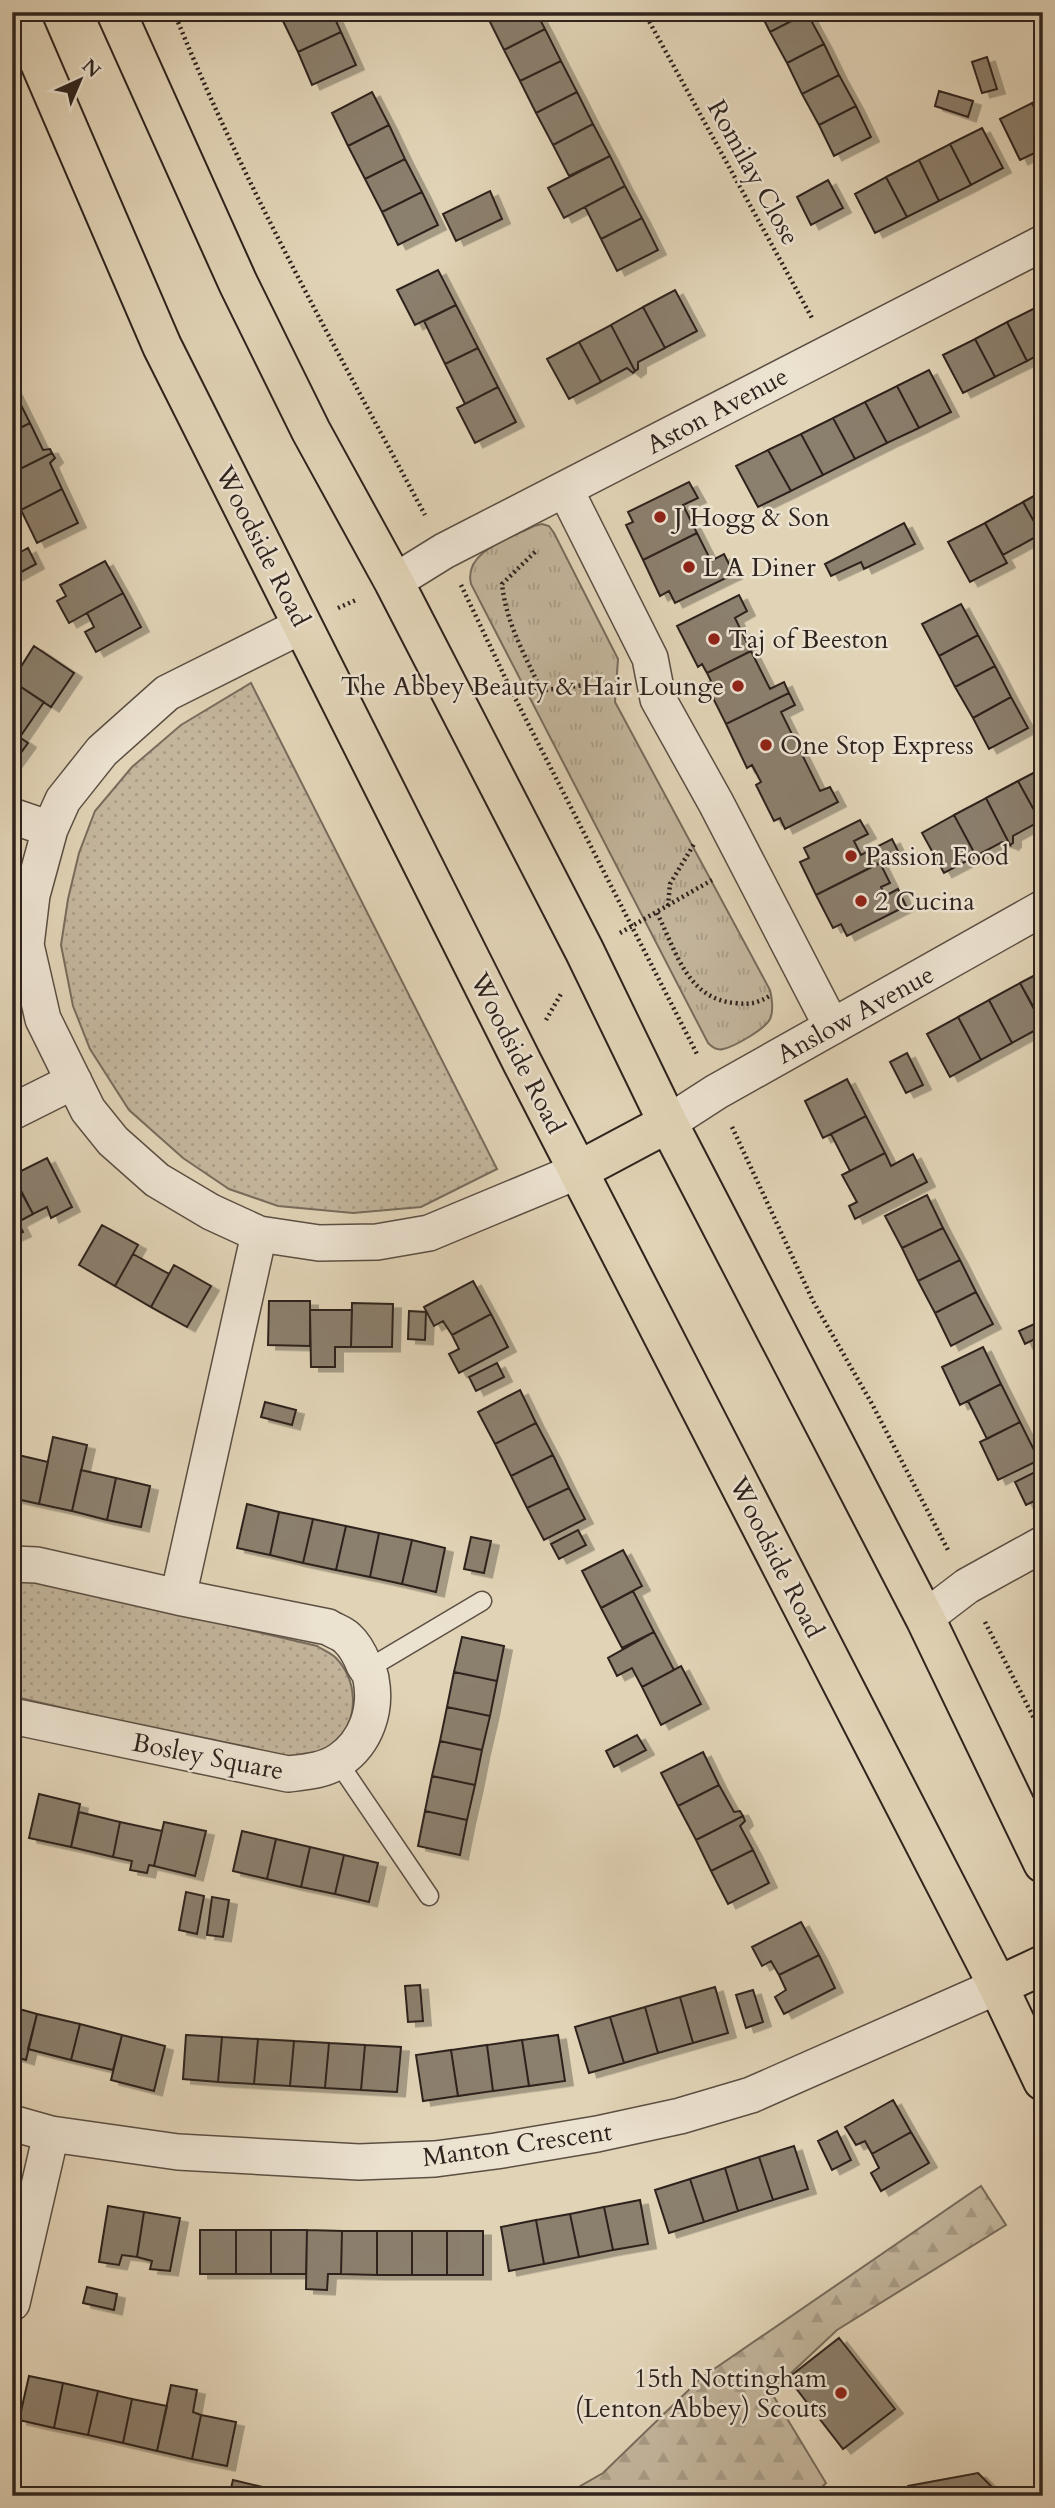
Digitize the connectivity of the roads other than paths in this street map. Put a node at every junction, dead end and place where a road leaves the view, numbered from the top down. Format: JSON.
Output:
{"nodes":[{"id":1,"x":18,"y":12,"type":"edge"},
{"id":2,"x":116,"y":12,"type":"edge"},
{"id":3,"x":1043,"y":243,"type":"edge"},
{"id":4,"x":573,"y":503,"type":"junction"},
{"id":5,"x":394,"y":582,"type":"junction"},
{"id":6,"x":303,"y":625,"type":"junction"},
{"id":7,"x":12,"y":816,"type":"edge"},
{"id":8,"x":50,"y":829,"type":"junction"},
{"id":9,"x":1043,"y":908,"type":"edge"},
{"id":10,"x":832,"y":1027,"type":"junction"},
{"id":11,"x":74,"y":1081,"type":"junction"},
{"id":12,"x":12,"y":1112,"type":"edge"},
{"id":13,"x":668,"y":1123,"type":"junction"},
{"id":14,"x":578,"y":1171,"type":"junction"},
{"id":15,"x":259,"y":1234,"type":"junction"},
{"id":16,"x":1043,"y":1544,"type":"edge"},
{"id":17,"x":12,"y":1564,"type":"edge"},
{"id":18,"x":178,"y":1598,"type":"junction"},
{"id":19,"x":482,"y":1601,"type":"dead end"},
{"id":20,"x":925,"y":1618,"type":"junction"},
{"id":21,"x":366,"y":1670,"type":"junction"},
{"id":22,"x":12,"y":1716,"type":"edge"},
{"id":23,"x":338,"y":1762,"type":"junction"},
{"id":24,"x":1043,"y":1863,"type":"edge"},
{"id":25,"x":429,"y":1896,"type":"dead end"},
{"id":26,"x":1043,"y":1965,"type":"edge"},
{"id":27,"x":998,"y":1986,"type":"junction"},
{"id":28,"x":1043,"y":2081,"type":"edge"},
{"id":29,"x":12,"y":2123,"type":"edge"},
{"id":30,"x":51,"y":2134,"type":"junction"},
{"id":31,"x":12,"y":2303,"type":"edge"}],
"edges":[{"from":1,"to":6,"type":"main road","name":"Woodside Road"},
{"from":2,"to":5,"type":"main road"},
{"from":3,"to":4,"type":"street","name":"Aston Avenue"},
{"from":4,"to":5,"type":"street","name":"Aston Avenue"},
{"from":4,"to":10,"type":"street"},
{"from":5,"to":13,"type":"main road"},
{"from":6,"to":8,"type":"street"},
{"from":6,"to":14,"type":"main road","name":"Woodside Road"},
{"from":7,"to":8,"type":"street"},
{"from":8,"to":11,"type":"street"},
{"from":9,"to":10,"type":"street","name":"Anslow Avenue"},
{"from":10,"to":13,"type":"street","name":"Anslow Avenue"},
{"from":11,"to":12,"type":"street"},
{"from":11,"to":15,"type":"street"},
{"from":13,"to":14,"type":"main road"},
{"from":13,"to":20,"type":"main road"},
{"from":14,"to":15,"type":"street"},
{"from":14,"to":27,"type":"main road","name":"Woodside Road"},
{"from":15,"to":18,"type":"street"},
{"from":16,"to":20,"type":"street"},
{"from":17,"to":18,"type":"street","name":"Bosley Square"},
{"from":18,"to":21,"type":"street","name":"Bosley Square"},
{"from":19,"to":21,"type":"lane"},
{"from":20,"to":24,"type":"main road"},
{"from":21,"to":23,"type":"street","name":"Bosley Square"},
{"from":22,"to":23,"type":"street","name":"Bosley Square"},
{"from":23,"to":25,"type":"lane"},
{"from":26,"to":27,"type":"main road"},
{"from":27,"to":28,"type":"main road","name":"Woodside Road"},
{"from":27,"to":30,"type":"street","name":"Manton Crescent"},
{"from":29,"to":30,"type":"street","name":"Manton Crescent"},
{"from":30,"to":31,"type":"street"}]}
